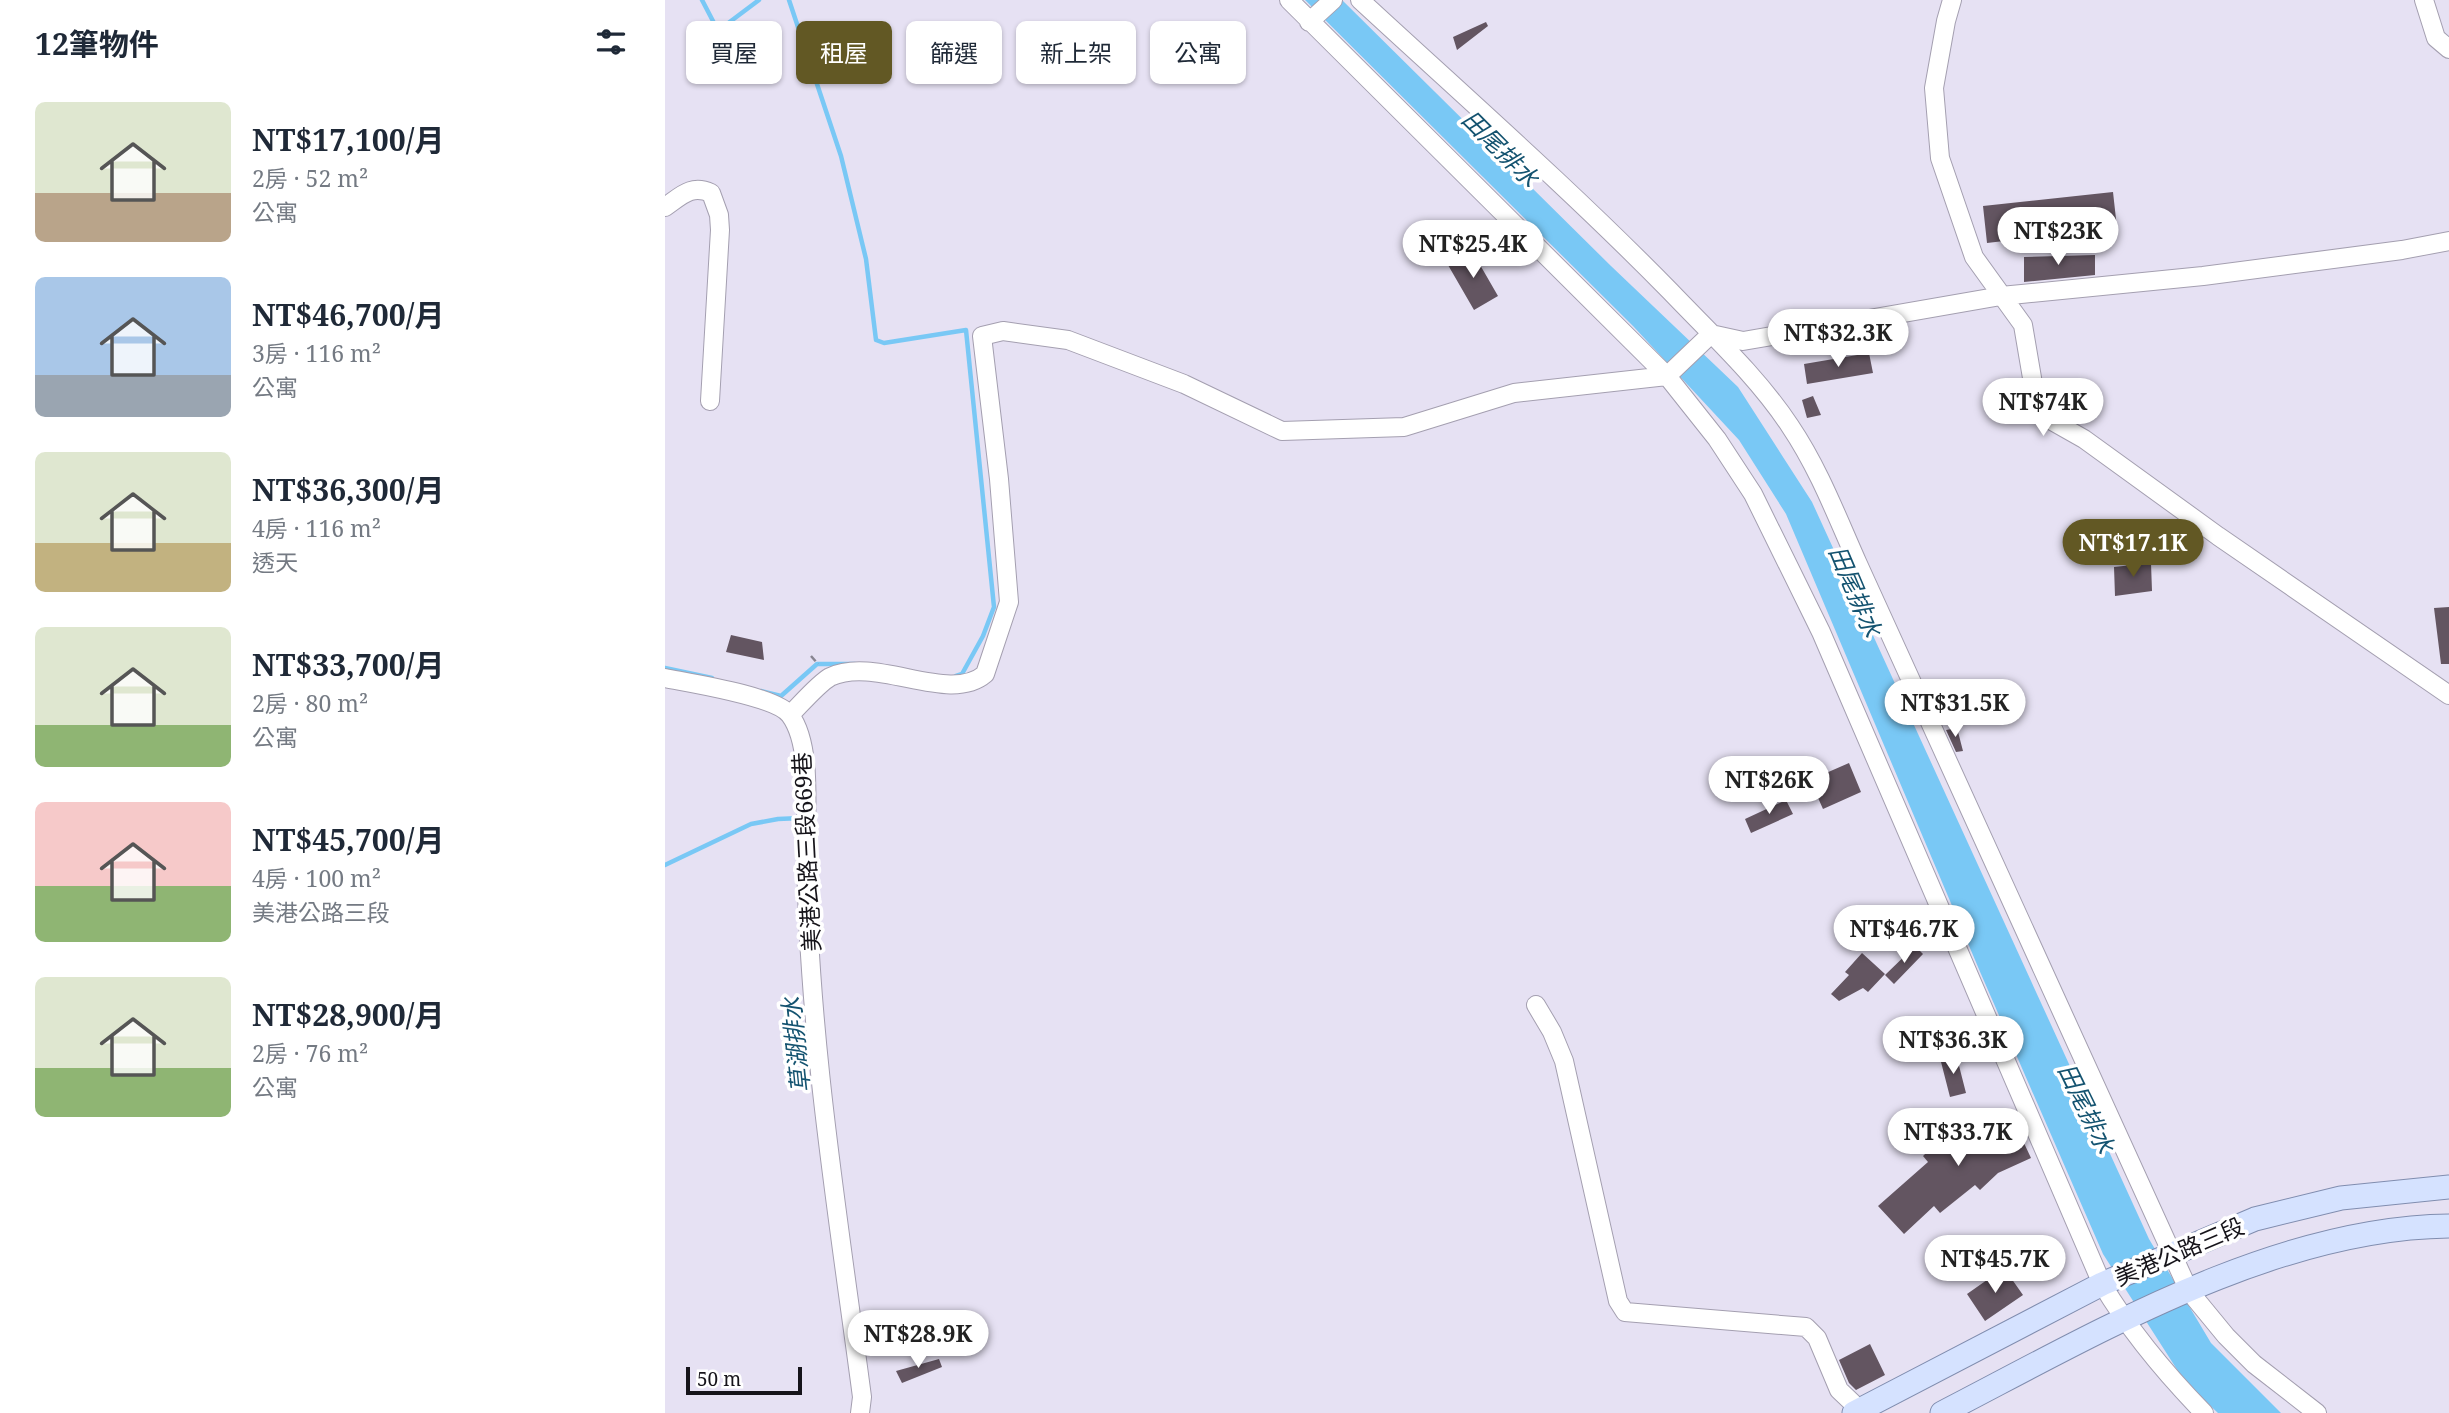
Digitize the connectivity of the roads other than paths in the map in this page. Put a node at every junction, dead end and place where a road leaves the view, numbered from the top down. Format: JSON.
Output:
{"nodes":[{"id":1,"x":1289,"y":0,"type":"edge"},
{"id":2,"x":1333,"y":0,"type":"edge"},
{"id":3,"x":1360,"y":0,"type":"edge"},
{"id":4,"x":1952,"y":0,"type":"edge"},
{"id":5,"x":2424,"y":0,"type":"edge"},
{"id":6,"x":1310,"y":22,"type":"junction"},
{"id":7,"x":2449,"y":49,"type":"edge"},
{"id":8,"x":665,"y":206,"type":"edge"},
{"id":9,"x":2449,"y":241,"type":"edge"},
{"id":10,"x":2001,"y":296,"type":"junction"},
{"id":11,"x":1711,"y":334,"type":"junction"},
{"id":12,"x":1667,"y":376,"type":"junction"},
{"id":13,"x":710,"y":401,"type":"dead end"},
{"id":14,"x":665,"y":678,"type":"edge"},
{"id":15,"x":2449,"y":695,"type":"edge"},
{"id":16,"x":790,"y":715,"type":"junction"},
{"id":17,"x":1536,"y":1005,"type":"dead end"},
{"id":18,"x":2449,"y":1187,"type":"edge"},
{"id":19,"x":2449,"y":1226,"type":"edge"},
{"id":20,"x":2172,"y":1252,"type":"junction"},
{"id":21,"x":2102,"y":1284,"type":"junction"},
{"id":22,"x":2189,"y":1291,"type":"junction"},
{"id":23,"x":2123,"y":1319,"type":"junction"},
{"id":24,"x":1857,"y":1411,"type":"edge"},
{"id":25,"x":860,"y":1413,"type":"edge"},
{"id":26,"x":1942,"y":1413,"type":"edge"},
{"id":27,"x":2204,"y":1413,"type":"edge"},
{"id":28,"x":2317,"y":1413,"type":"edge"}],
"edges":[{"from":1,"to":6,"type":"street"},
{"from":2,"to":6,"type":"street"},
{"from":3,"to":11,"type":"street"},
{"from":4,"to":10,"type":"street"},
{"from":5,"to":7,"type":"street"},
{"from":6,"to":12,"type":"street"},
{"from":8,"to":13,"type":"street"},
{"from":9,"to":10,"type":"street"},
{"from":10,"to":11,"type":"street"},
{"from":10,"to":15,"type":"street"},
{"from":11,"to":12,"type":"street"},
{"from":11,"to":20,"type":"street"},
{"from":12,"to":16,"type":"street"},
{"from":12,"to":21,"type":"street"},
{"from":14,"to":16,"type":"street"},
{"from":16,"to":25,"type":"street","name":"美港公路三段669巷"},
{"from":17,"to":24,"type":"street"},
{"from":18,"to":20,"type":"main road","name":"美港公路三段"},
{"from":19,"to":22,"type":"main road","name":"美港公路三段"},
{"from":20,"to":21,"type":"main road","name":"美港公路三段"},
{"from":20,"to":22,"type":"street"},
{"from":21,"to":23,"type":"street"},
{"from":21,"to":24,"type":"main road","name":"美港公路三段"},
{"from":22,"to":23,"type":"main road","name":"美港公路三段"},
{"from":22,"to":28,"type":"street"},
{"from":23,"to":26,"type":"main road","name":"美港公路三段"},
{"from":23,"to":27,"type":"street"}]}
